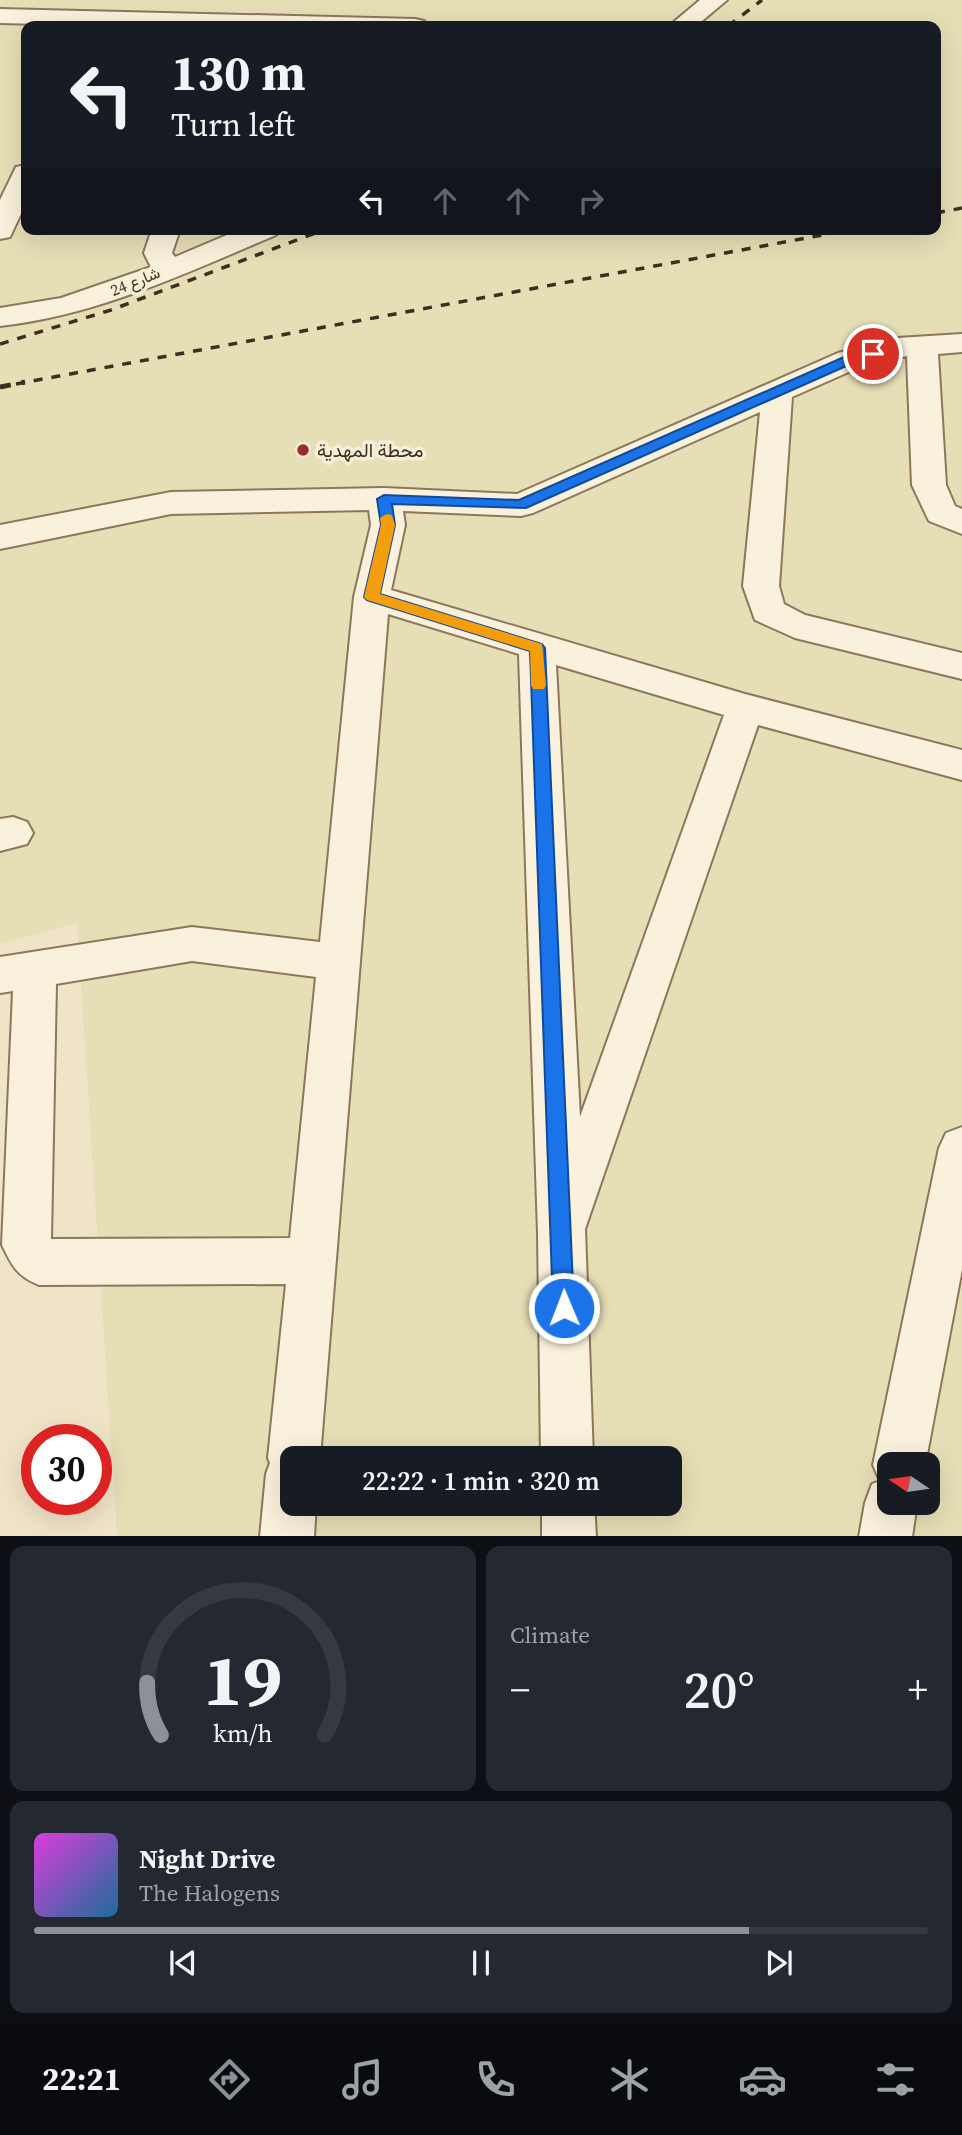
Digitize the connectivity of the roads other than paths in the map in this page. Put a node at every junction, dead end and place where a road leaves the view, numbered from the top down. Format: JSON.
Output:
{"nodes":[{"id":1,"x":715,"y":0,"type":"edge"},
{"id":2,"x":0,"y":16,"type":"edge"},
{"id":3,"x":78,"y":21,"type":"edge"},
{"id":4,"x":688,"y":21,"type":"edge"},
{"id":5,"x":21,"y":184,"type":"edge"},
{"id":6,"x":0,"y":231,"type":"edge"},
{"id":7,"x":164,"y":235,"type":"edge"},
{"id":8,"x":251,"y":235,"type":"edge"},
{"id":9,"x":166,"y":269,"type":"junction"},
{"id":10,"x":0,"y":317,"type":"edge"},
{"id":11,"x":962,"y":342,"type":"edge"},
{"id":12,"x":922,"y":345,"type":"junction"},
{"id":13,"x":777,"y":392,"type":"junction"},
{"id":14,"x":384,"y":499,"type":"junction"},
{"id":15,"x":962,"y":523,"type":"edge"},
{"id":16,"x":0,"y":537,"type":"edge"},
{"id":17,"x":372,"y":597,"type":"junction"},
{"id":18,"x":537,"y":648,"type":"junction"},
{"id":19,"x":962,"y":666,"type":"edge"},
{"id":20,"x":745,"y":708,"type":"junction"},
{"id":21,"x":962,"y":765,"type":"edge"},
{"id":22,"x":339,"y":962,"type":"junction"},
{"id":23,"x":17,"y":972,"type":"edge"},
{"id":24,"x":962,"y":1148,"type":"edge"},
{"id":25,"x":562,"y":1233,"type":"junction"},
{"id":26,"x":312,"y":1261,"type":"junction"},
{"id":27,"x":295,"y":1446,"type":"edge"},
{"id":28,"x":567,"y":1446,"type":"edge"},
{"id":29,"x":902,"y":1452,"type":"edge"},
{"id":30,"x":289,"y":1516,"type":"edge"},
{"id":31,"x":568,"y":1516,"type":"edge"},
{"id":32,"x":888,"y":1516,"type":"edge"},
{"id":33,"x":287,"y":1536,"type":"edge"},
{"id":34,"x":569,"y":1536,"type":"edge"},
{"id":35,"x":884,"y":1536,"type":"edge"}],
"edges":[{"from":1,"to":4,"type":"street"},
{"from":2,"to":3,"type":"street"},
{"from":5,"to":6,"type":"street"},
{"from":7,"to":9,"type":"street"},
{"from":8,"to":9,"type":"street","name":"شارع 24"},
{"from":9,"to":10,"type":"street","name":"شارع 24"},
{"from":11,"to":12,"type":"street"},
{"from":12,"to":13,"type":"street"},
{"from":12,"to":15,"type":"street"},
{"from":13,"to":14,"type":"street"},
{"from":13,"to":19,"type":"street"},
{"from":14,"to":16,"type":"street"},
{"from":14,"to":17,"type":"street"},
{"from":17,"to":18,"type":"street"},
{"from":17,"to":22,"type":"street"},
{"from":18,"to":20,"type":"street"},
{"from":18,"to":25,"type":"street"},
{"from":20,"to":21,"type":"street"},
{"from":20,"to":25,"type":"street"},
{"from":22,"to":23,"type":"street"},
{"from":22,"to":26,"type":"street"},
{"from":23,"to":26,"type":"street"},
{"from":24,"to":29,"type":"street"},
{"from":25,"to":28,"type":"street"},
{"from":26,"to":27,"type":"street"},
{"from":30,"to":33,"type":"street"},
{"from":31,"to":34,"type":"street"},
{"from":32,"to":35,"type":"street"}]}
